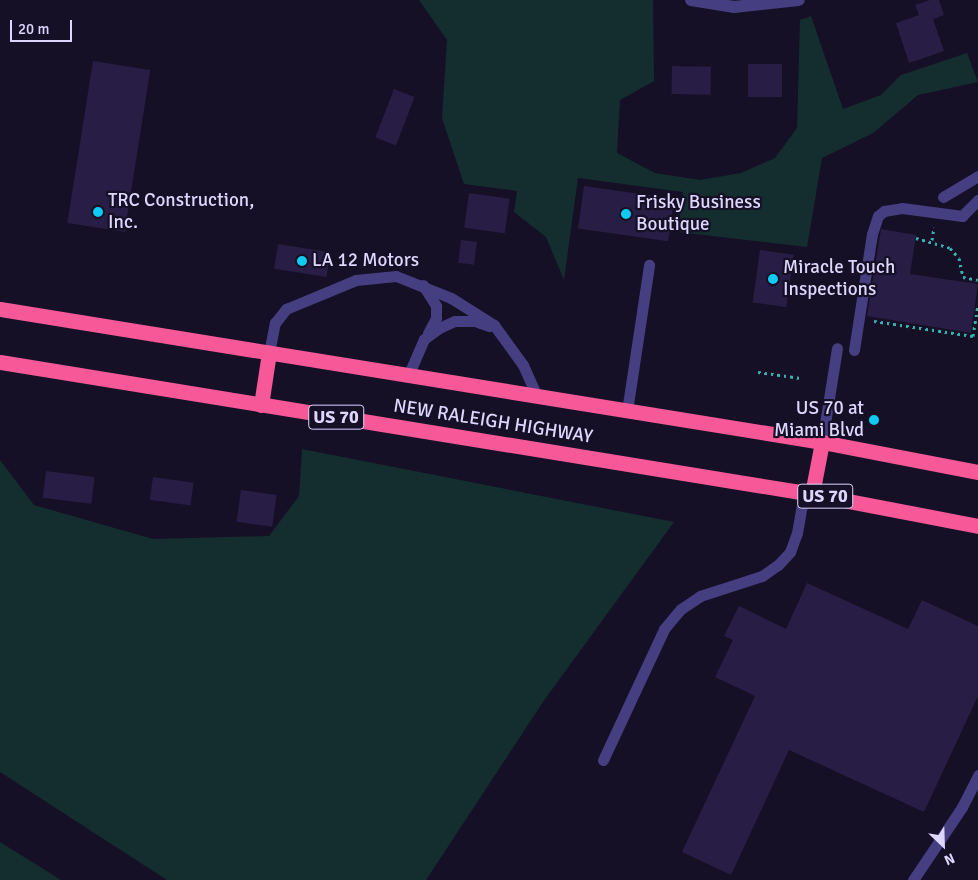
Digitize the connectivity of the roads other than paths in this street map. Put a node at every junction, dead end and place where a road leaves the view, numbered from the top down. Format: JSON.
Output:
{"nodes":[{"id":1,"x":691,"y":0,"type":"edge"},
{"id":2,"x":798,"y":0,"type":"edge"},
{"id":3,"x":978,"y":176,"type":"edge"},
{"id":4,"x":943,"y":197,"type":"dead end"},
{"id":5,"x":978,"y":200,"type":"edge"},
{"id":6,"x":649,"y":265,"type":"dead end"},
{"id":7,"x":421,"y":284,"type":"junction"},
{"id":8,"x":0,"y":309,"type":"edge"},
{"id":9,"x":424,"y":339,"type":"junction"},
{"id":10,"x":510,"y":343,"type":"junction"},
{"id":11,"x":837,"y":348,"type":"dead end"},
{"id":12,"x":854,"y":350,"type":"dead end"},
{"id":13,"x":269,"y":353,"type":"junction"},
{"id":14,"x":0,"y":362,"type":"edge"},
{"id":15,"x":408,"y":376,"type":"junction"},
{"id":16,"x":537,"y":396,"type":"junction"},
{"id":17,"x":261,"y":405,"type":"junction"},
{"id":18,"x":627,"y":411,"type":"junction"},
{"id":19,"x":822,"y":442,"type":"junction"},
{"id":20,"x":978,"y":472,"type":"edge"},
{"id":21,"x":808,"y":493,"type":"junction"},
{"id":22,"x":978,"y":526,"type":"edge"},
{"id":23,"x":603,"y":760,"type":"dead end"},
{"id":24,"x":978,"y":775,"type":"edge"},
{"id":25,"x":913,"y":880,"type":"edge"}],
"edges":[{"from":1,"to":2,"type":"street"},
{"from":3,"to":4,"type":"lane"},
{"from":5,"to":12,"type":"lane"},
{"from":6,"to":18,"type":"lane"},
{"from":7,"to":9,"type":"lane"},
{"from":7,"to":10,"type":"lane"},
{"from":7,"to":13,"type":"lane"},
{"from":8,"to":13,"type":"highway","name":"NEW RALEIGH HIGHWAY"},
{"from":9,"to":10,"type":"lane"},
{"from":9,"to":15,"type":"lane"},
{"from":10,"to":16,"type":"lane"},
{"from":11,"to":19,"type":"lane"},
{"from":13,"to":15,"type":"highway","name":"NEW RALEIGH HIGHWAY"},
{"from":13,"to":17,"type":"highway"},
{"from":14,"to":17,"type":"highway","name":"NEW RALEIGH HIGHWAY","number":"US 70"},
{"from":15,"to":16,"type":"highway","name":"NEW RALEIGH HIGHWAY"},
{"from":16,"to":18,"type":"highway","name":"NEW RALEIGH HIGHWAY"},
{"from":17,"to":21,"type":"highway","name":"NEW RALEIGH HIGHWAY","number":"US 70"},
{"from":18,"to":19,"type":"highway","name":"NEW RALEIGH HIGHWAY"},
{"from":19,"to":20,"type":"highway","name":"NEW RALEIGH HIGHWAY"},
{"from":19,"to":21,"type":"highway"},
{"from":21,"to":22,"type":"highway","name":"NEW RALEIGH HIGHWAY","number":"US 70"},
{"from":21,"to":23,"type":"lane"},
{"from":24,"to":25,"type":"lane"}]}
